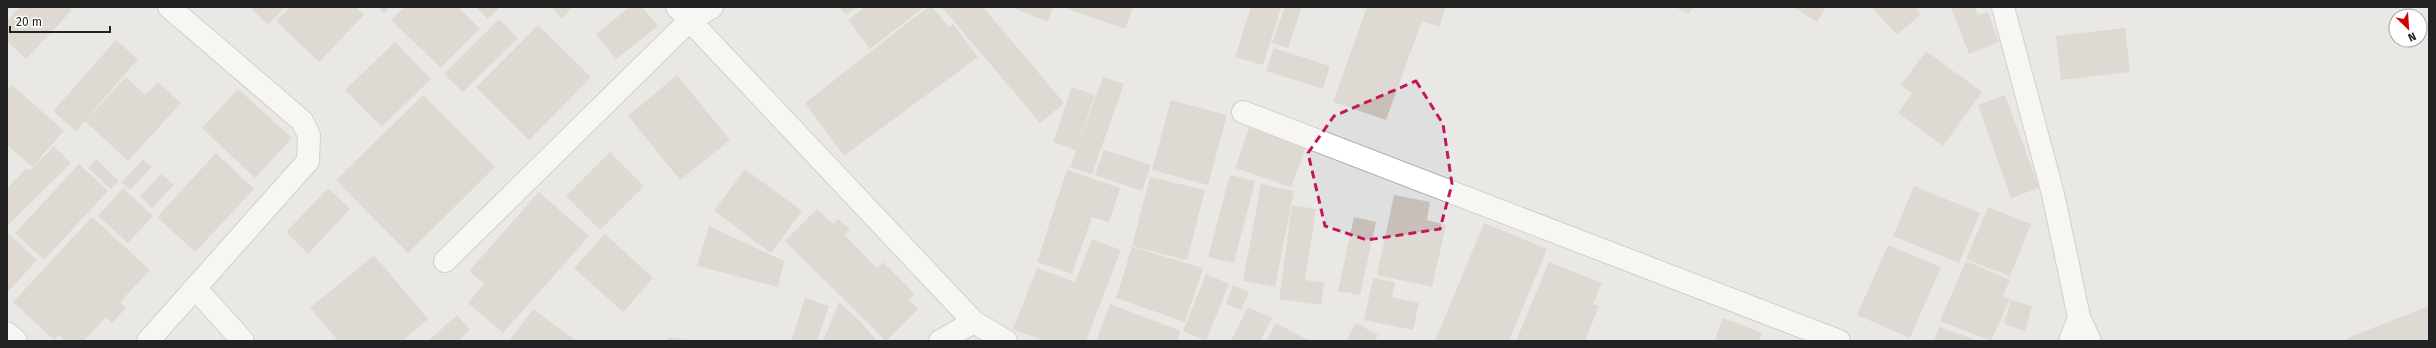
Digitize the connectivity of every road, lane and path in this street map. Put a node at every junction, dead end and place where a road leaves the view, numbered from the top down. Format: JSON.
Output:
{"nodes":[{"id":1,"x":169,"y":7,"type":"edge"},
{"id":2,"x":712,"y":7,"type":"edge"},
{"id":3,"x":2003,"y":7,"type":"edge"},
{"id":4,"x":683,"y":14,"type":"edge"},
{"id":5,"x":1243,"y":112,"type":"dead end"},
{"id":6,"x":445,"y":261,"type":"dead end"},
{"id":7,"x":196,"y":288,"type":"junction"},
{"id":8,"x":2079,"y":317,"type":"junction"},
{"id":9,"x":974,"y":322,"type":"junction"},
{"id":10,"x":7,"y":332,"type":"edge"},
{"id":11,"x":16,"y":341,"type":"edge"},
{"id":12,"x":148,"y":341,"type":"edge"},
{"id":13,"x":243,"y":341,"type":"edge"},
{"id":14,"x":940,"y":341,"type":"edge"},
{"id":15,"x":1006,"y":341,"type":"edge"},
{"id":16,"x":1839,"y":341,"type":"edge"},
{"id":17,"x":2070,"y":341,"type":"edge"},
{"id":18,"x":2090,"y":341,"type":"edge"}],
"edges":[{"from":1,"to":7,"type":"street"},
{"from":2,"to":4,"type":"street"},
{"from":3,"to":8,"type":"street"},
{"from":4,"to":6,"type":"street"},
{"from":4,"to":9,"type":"street"},
{"from":5,"to":16,"type":"street"},
{"from":7,"to":12,"type":"street"},
{"from":7,"to":13,"type":"street"},
{"from":8,"to":17,"type":"street"},
{"from":8,"to":18,"type":"street"},
{"from":9,"to":14,"type":"street"},
{"from":9,"to":15,"type":"street"},
{"from":10,"to":11,"type":"street"}]}
